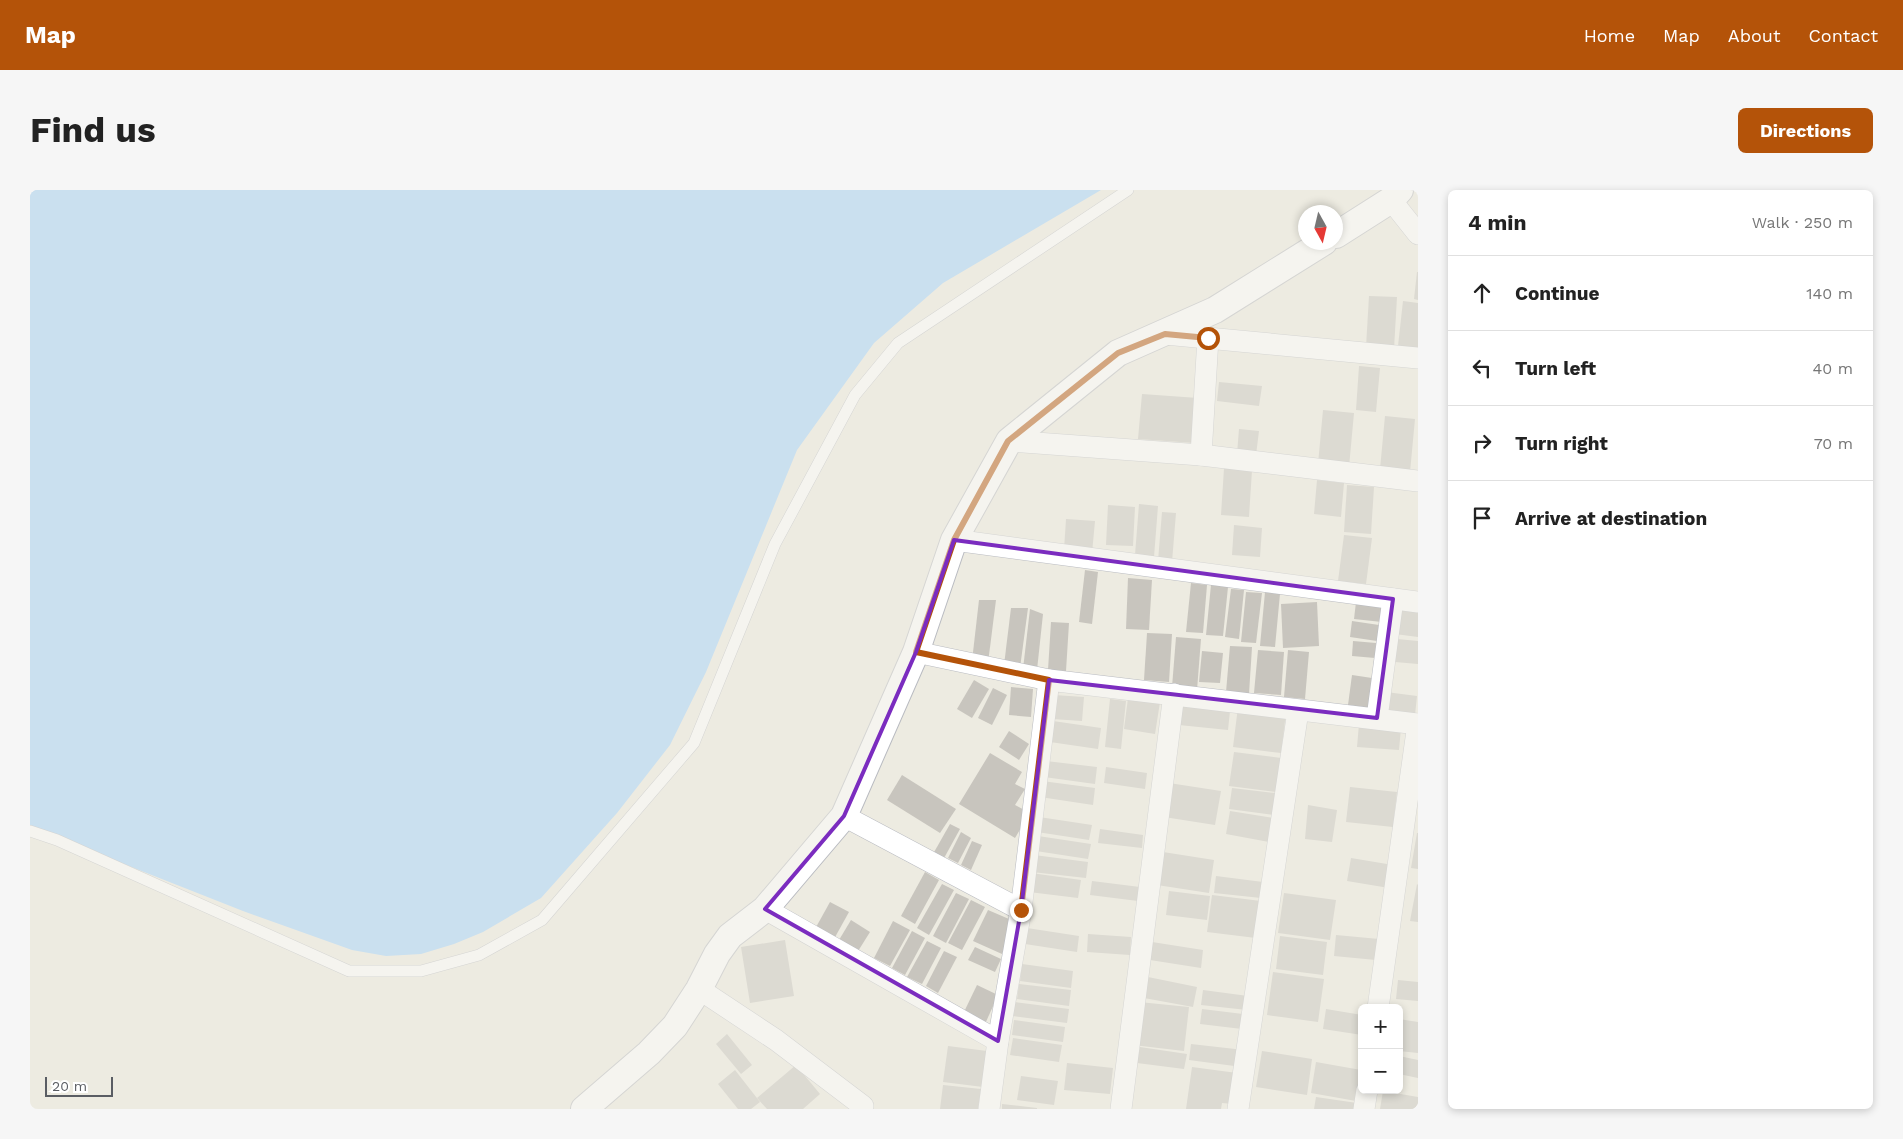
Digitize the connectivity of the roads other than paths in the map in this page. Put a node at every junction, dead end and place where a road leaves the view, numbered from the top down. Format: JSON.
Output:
{"nodes":[{"id":1,"x":1128,"y":190,"type":"edge"},
{"id":2,"x":1396,"y":195,"type":"edge"},
{"id":3,"x":1343,"y":230,"type":"edge"},
{"id":4,"x":1418,"y":234,"type":"edge"},
{"id":5,"x":1311,"y":250,"type":"edge"},
{"id":6,"x":1165,"y":334,"type":"junction"},
{"id":7,"x":1208,"y":338,"type":"junction"},
{"id":8,"x":1418,"y":358,"type":"edge"},
{"id":9,"x":1008,"y":441,"type":"junction"},
{"id":10,"x":1201,"y":455,"type":"junction"},
{"id":11,"x":1418,"y":481,"type":"edge"},
{"id":12,"x":954,"y":540,"type":"junction"},
{"id":13,"x":1393,"y":599,"type":"junction"},
{"id":14,"x":1418,"y":602,"type":"edge"},
{"id":15,"x":916,"y":652,"type":"junction"},
{"id":16,"x":1049,"y":680,"type":"junction"},
{"id":17,"x":1174,"y":694,"type":"junction"},
{"id":18,"x":1298,"y":711,"type":"junction"},
{"id":19,"x":1377,"y":718,"type":"junction"},
{"id":20,"x":1418,"y":724,"type":"edge"},
{"id":21,"x":844,"y":816,"type":"junction"},
{"id":22,"x":30,"y":831,"type":"edge"},
{"id":23,"x":765,"y":909,"type":"junction"},
{"id":24,"x":1021,"y":910,"type":"junction"},
{"id":25,"x":700,"y":989,"type":"junction"},
{"id":26,"x":1379,"y":1004,"type":"edge"},
{"id":27,"x":998,"y":1041,"type":"junction"},
{"id":28,"x":1366,"y":1094,"type":"edge"},
{"id":29,"x":863,"y":1108,"type":"edge"},
{"id":30,"x":584,"y":1109,"type":"edge"},
{"id":31,"x":989,"y":1109,"type":"edge"},
{"id":32,"x":1121,"y":1109,"type":"edge"},
{"id":33,"x":1238,"y":1109,"type":"edge"},
{"id":34,"x":1364,"y":1109,"type":"edge"}],
"edges":[{"from":1,"to":22,"type":"lane"},
{"from":2,"to":3,"type":"street"},
{"from":2,"to":4,"type":"street"},
{"from":5,"to":6,"type":"street"},
{"from":6,"to":7,"type":"street"},
{"from":6,"to":9,"type":"street"},
{"from":7,"to":8,"type":"street"},
{"from":7,"to":10,"type":"street"},
{"from":9,"to":10,"type":"street"},
{"from":9,"to":12,"type":"street"},
{"from":10,"to":11,"type":"street"},
{"from":12,"to":13,"type":"street"},
{"from":12,"to":15,"type":"street"},
{"from":13,"to":14,"type":"street"},
{"from":13,"to":19,"type":"street"},
{"from":15,"to":16,"type":"street"},
{"from":15,"to":21,"type":"street"},
{"from":16,"to":17,"type":"street"},
{"from":16,"to":24,"type":"street"},
{"from":17,"to":18,"type":"street"},
{"from":17,"to":32,"type":"street"},
{"from":18,"to":19,"type":"street"},
{"from":18,"to":33,"type":"street"},
{"from":19,"to":20,"type":"street"},
{"from":20,"to":26,"type":"street"},
{"from":21,"to":23,"type":"street"},
{"from":21,"to":24,"type":"street"},
{"from":23,"to":25,"type":"street"},
{"from":23,"to":27,"type":"street"},
{"from":24,"to":27,"type":"street"},
{"from":25,"to":29,"type":"street"},
{"from":25,"to":30,"type":"street"},
{"from":27,"to":31,"type":"street"},
{"from":28,"to":34,"type":"street"}]}
